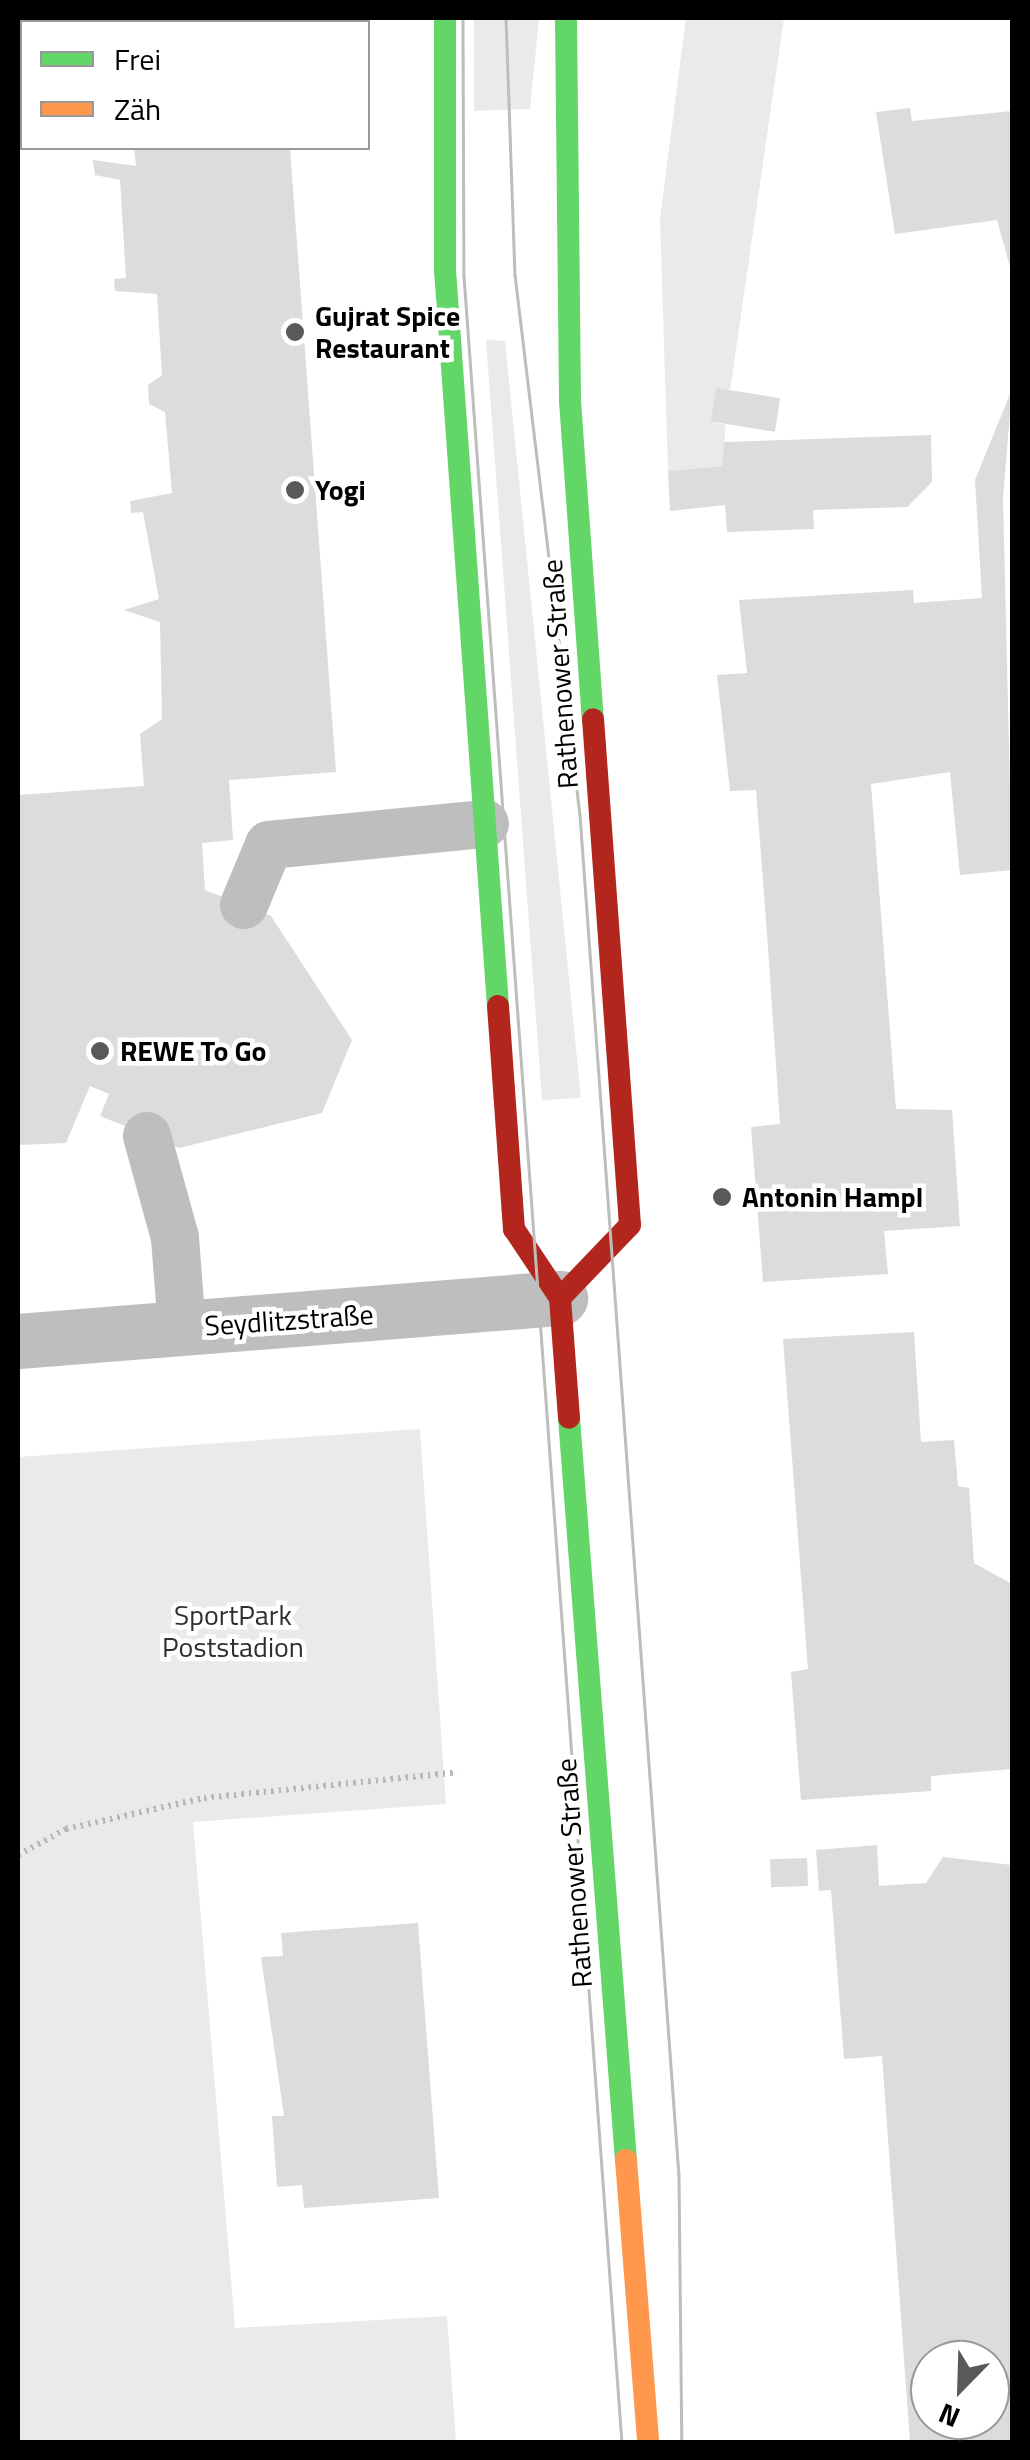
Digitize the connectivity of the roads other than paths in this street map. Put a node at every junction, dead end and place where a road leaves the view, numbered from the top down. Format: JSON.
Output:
{"nodes":[{"id":1,"x":445,"y":18,"type":"edge"},
{"id":2,"x":566,"y":18,"type":"edge"},
{"id":3,"x":485,"y":824,"type":"junction"},
{"id":4,"x":244,"y":905,"type":"dead end"},
{"id":5,"x":147,"y":1136,"type":"dead end"},
{"id":6,"x":560,"y":1298,"type":"junction"},
{"id":7,"x":182,"y":1328,"type":"junction"},
{"id":8,"x":18,"y":1341,"type":"edge"},
{"id":9,"x":648,"y":2442,"type":"edge"}],
"edges":[{"from":1,"to":3,"type":"main road","name":"Rathenower Straße"},
{"from":2,"to":6,"type":"main road","name":"Rathenower Straße"},
{"from":3,"to":4,"type":"lane"},
{"from":3,"to":6,"type":"main road","name":"Rathenower Straße"},
{"from":5,"to":7,"type":"lane"},
{"from":6,"to":7,"type":"street","name":"Seydlitzstraße"},
{"from":6,"to":9,"type":"main road","name":"Rathenower Straße"},
{"from":7,"to":8,"type":"street","name":"Seydlitzstraße"}]}
